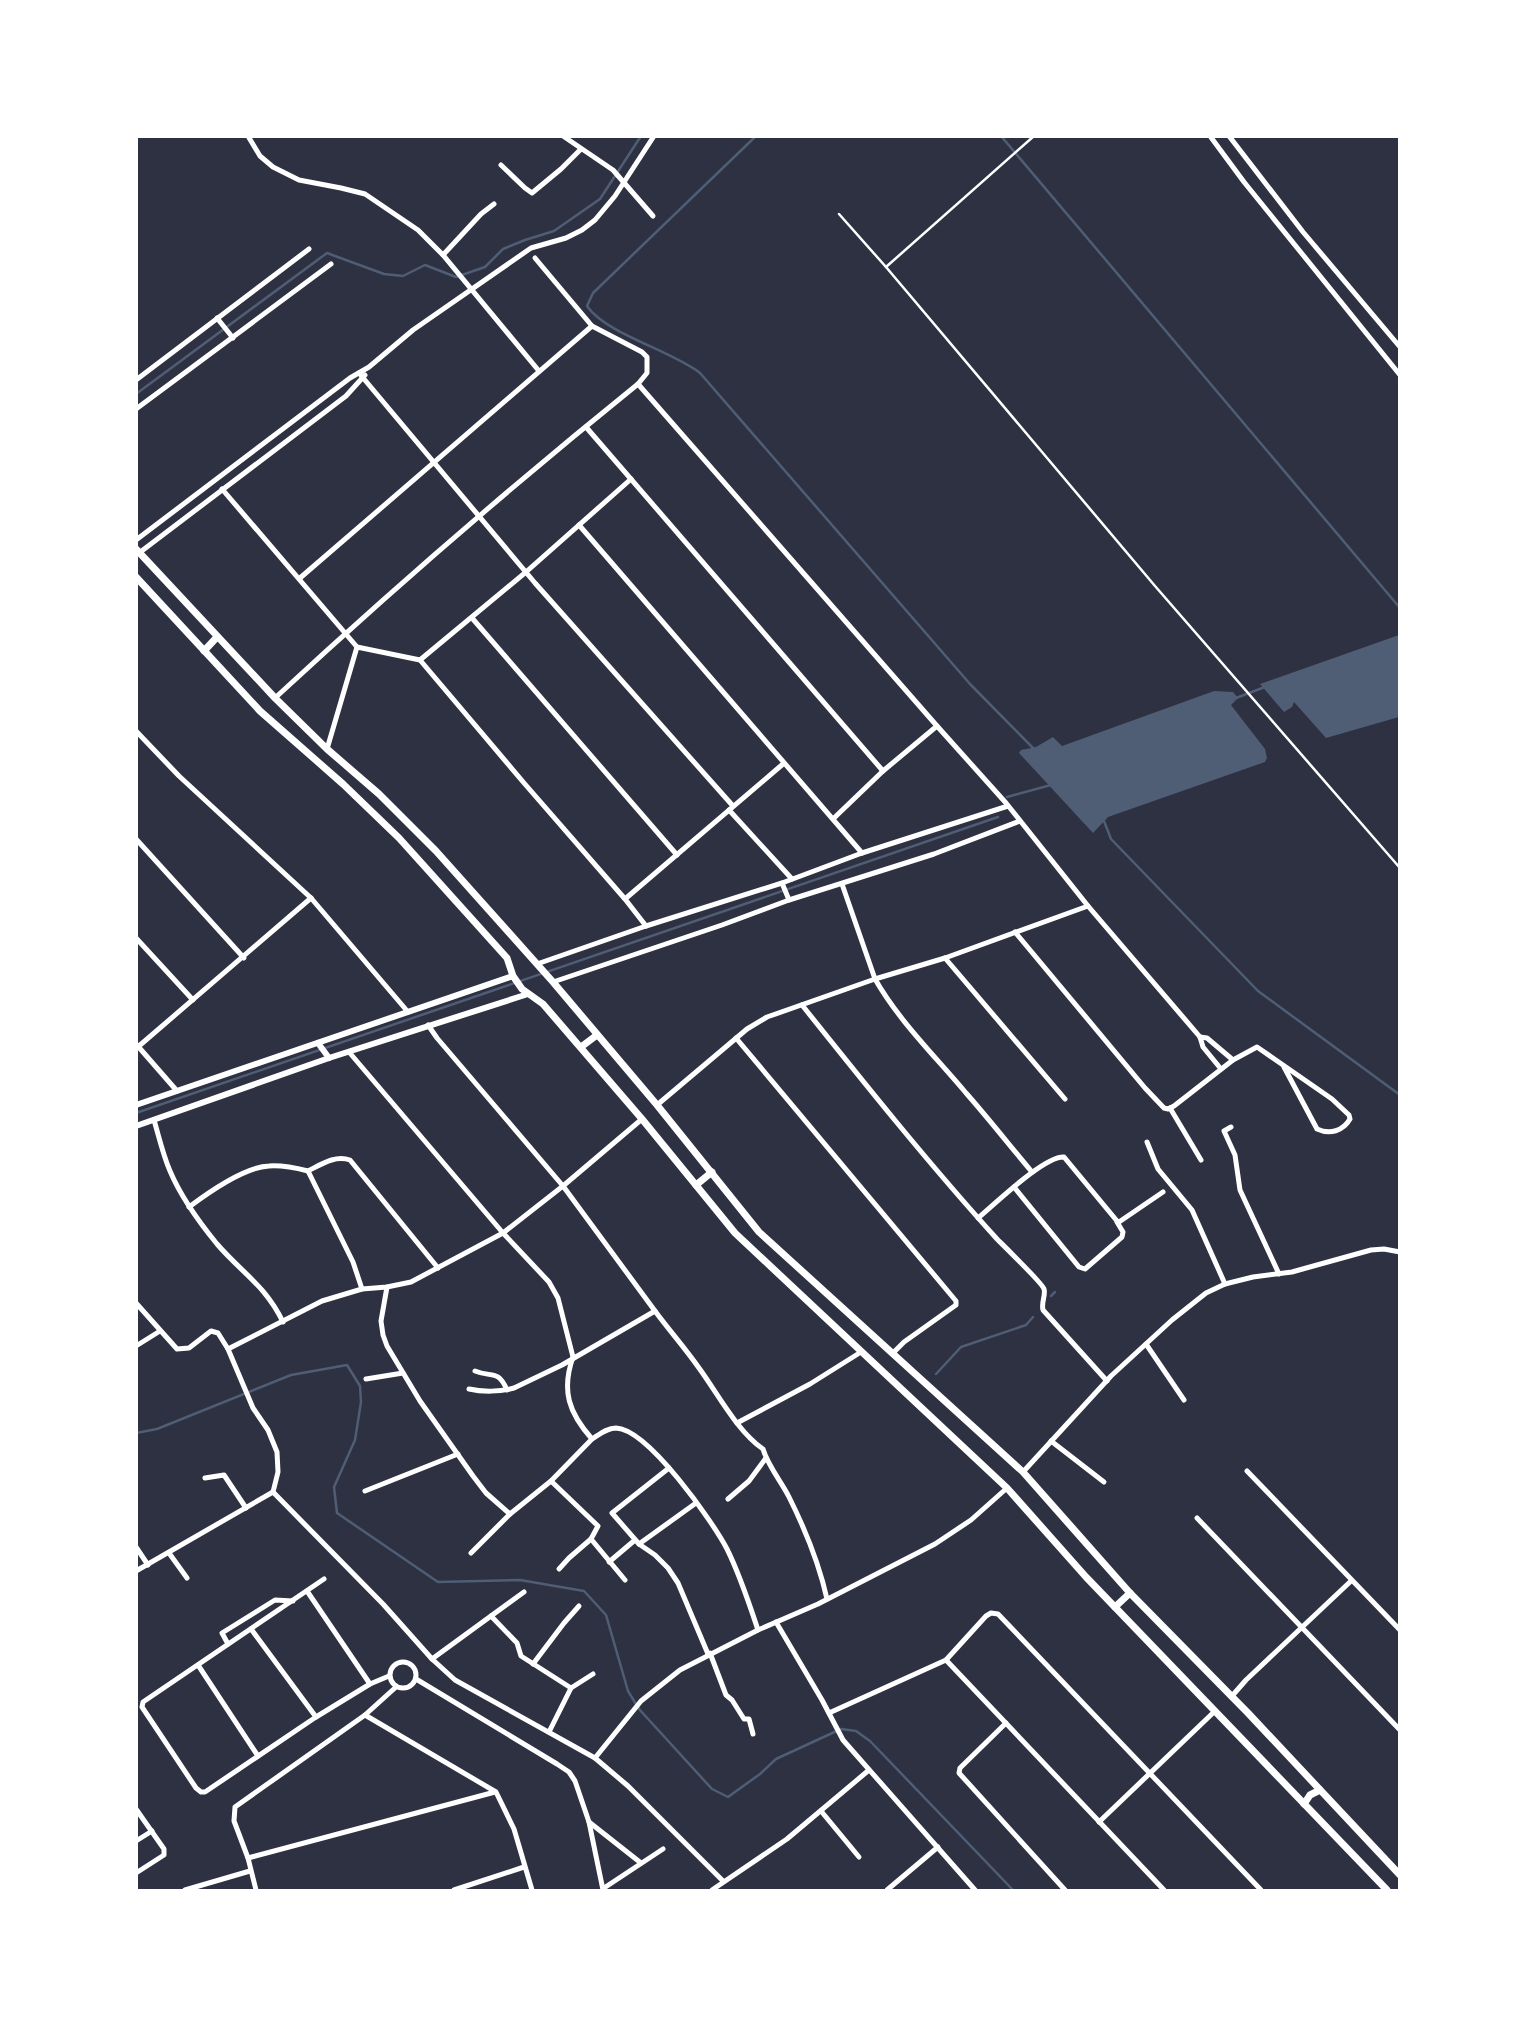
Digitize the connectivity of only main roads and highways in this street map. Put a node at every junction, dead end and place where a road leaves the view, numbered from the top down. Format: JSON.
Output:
{"nodes":[{"id":1,"x":138,"y":551,"type":"edge"},
{"id":2,"x":136,"y":577,"type":"edge"},
{"id":3,"x":217,"y":637,"type":"junction"},
{"id":4,"x":204,"y":651,"type":"junction"},
{"id":5,"x":436,"y":851,"type":"junction"},
{"id":6,"x":422,"y":863,"type":"junction"},
{"id":7,"x":597,"y":1035,"type":"junction"},
{"id":8,"x":581,"y":1047,"type":"junction"},
{"id":9,"x":712,"y":1172,"type":"junction"},
{"id":10,"x":696,"y":1185,"type":"junction"},
{"id":11,"x":1130,"y":1593,"type":"junction"},
{"id":12,"x":1115,"y":1606,"type":"junction"},
{"id":13,"x":1320,"y":1790,"type":"junction"},
{"id":14,"x":1304,"y":1804,"type":"junction"},
{"id":15,"x":1399,"y":1872,"type":"edge"},
{"id":16,"x":1387,"y":1891,"type":"edge"}],
"edges":[{"from":1,"to":3,"type":"main road"},
{"from":2,"to":4,"type":"main road"},
{"from":3,"to":4,"type":"main road"},
{"from":3,"to":5,"type":"main road"},
{"from":4,"to":6,"type":"main road"},
{"from":5,"to":6,"type":"main road"},
{"from":5,"to":7,"type":"main road"},
{"from":6,"to":8,"type":"main road"},
{"from":7,"to":8,"type":"main road"},
{"from":7,"to":9,"type":"main road"},
{"from":8,"to":10,"type":"main road"},
{"from":9,"to":10,"type":"main road"},
{"from":9,"to":11,"type":"main road"},
{"from":10,"to":12,"type":"main road"},
{"from":11,"to":12,"type":"main road"},
{"from":11,"to":13,"type":"main road"},
{"from":12,"to":14,"type":"main road"},
{"from":13,"to":14,"type":"main road"},
{"from":13,"to":15,"type":"main road"},
{"from":14,"to":16,"type":"main road"}]}
